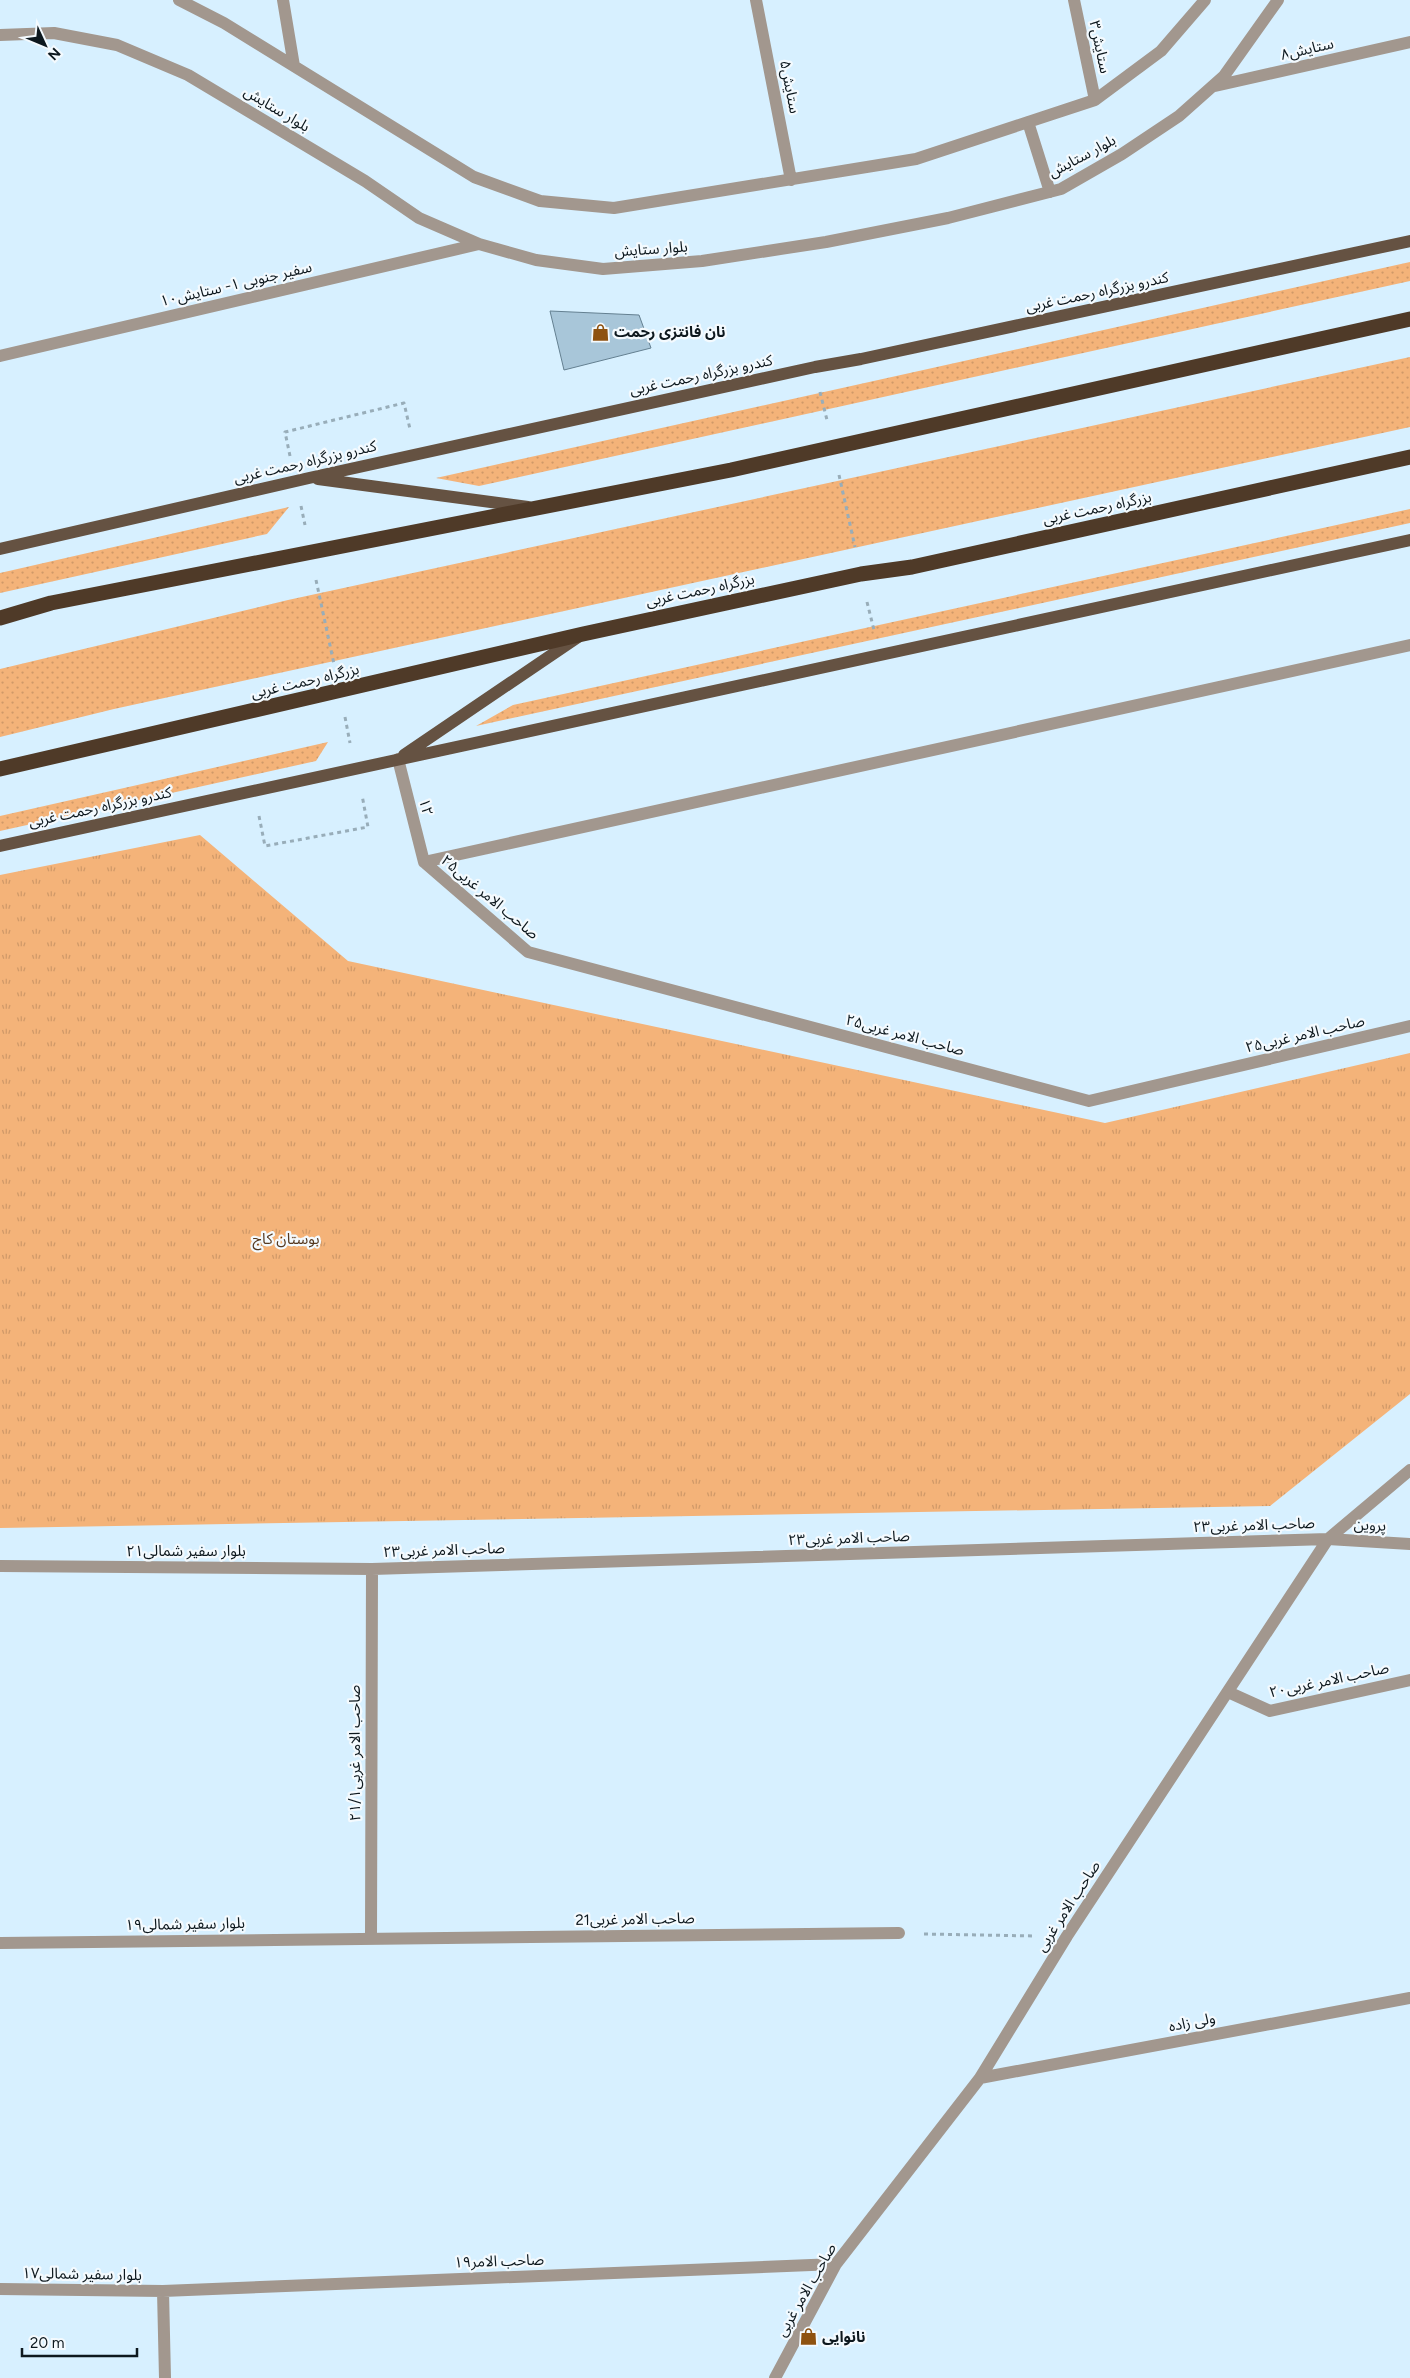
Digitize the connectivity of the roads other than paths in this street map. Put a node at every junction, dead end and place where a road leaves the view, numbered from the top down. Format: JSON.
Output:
{"nodes":[{"id":1,"x":179,"y":0,"type":"edge"},
{"id":2,"x":283,"y":0,"type":"edge"},
{"id":3,"x":756,"y":0,"type":"edge"},
{"id":4,"x":1074,"y":0,"type":"edge"},
{"id":5,"x":1205,"y":0,"type":"edge"},
{"id":6,"x":1278,"y":0,"type":"edge"},
{"id":7,"x":0,"y":35,"type":"edge"},
{"id":8,"x":1410,"y":42,"type":"edge"},
{"id":9,"x":294,"y":66,"type":"junction"},
{"id":10,"x":1212,"y":87,"type":"junction"},
{"id":11,"x":1095,"y":100,"type":"junction"},
{"id":12,"x":1028,"y":122,"type":"junction"},
{"id":13,"x":791,"y":180,"type":"junction"},
{"id":14,"x":1050,"y":192,"type":"junction"},
{"id":15,"x":1410,"y":241,"type":"edge"},
{"id":16,"x":479,"y":244,"type":"junction"},
{"id":17,"x":1410,"y":319,"type":"edge"},
{"id":18,"x":0,"y":356,"type":"edge"},
{"id":19,"x":1410,"y":457,"type":"edge"},
{"id":20,"x":310,"y":478,"type":"junction"},
{"id":21,"x":538,"y":508,"type":"junction"},
{"id":22,"x":1410,"y":540,"type":"edge"},
{"id":23,"x":0,"y":549,"type":"edge"},
{"id":24,"x":0,"y":618,"type":"edge"},
{"id":25,"x":583,"y":634,"type":"junction"},
{"id":26,"x":1410,"y":645,"type":"edge"},
{"id":27,"x":398,"y":759,"type":"junction"},
{"id":28,"x":0,"y":768,"type":"edge"},
{"id":29,"x":0,"y":846,"type":"edge"},
{"id":30,"x":424,"y":862,"type":"junction"},
{"id":31,"x":1410,"y":1026,"type":"edge"},
{"id":32,"x":1410,"y":1470,"type":"edge"},
{"id":33,"x":1328,"y":1540,"type":"junction"},
{"id":34,"x":1410,"y":1544,"type":"edge"},
{"id":35,"x":0,"y":1566,"type":"edge"},
{"id":36,"x":372,"y":1569,"type":"junction"},
{"id":37,"x":1410,"y":1680,"type":"edge"},
{"id":38,"x":1228,"y":1692,"type":"junction"},
{"id":39,"x":899,"y":1933,"type":"road end"},
{"id":40,"x":371,"y":1938,"type":"junction"},
{"id":41,"x":0,"y":1943,"type":"edge"},
{"id":42,"x":1410,"y":1998,"type":"edge"},
{"id":43,"x":980,"y":2078,"type":"junction"},
{"id":44,"x":836,"y":2264,"type":"junction"},
{"id":45,"x":0,"y":2289,"type":"edge"},
{"id":46,"x":163,"y":2291,"type":"junction"},
{"id":47,"x":165,"y":2378,"type":"edge"},
{"id":48,"x":775,"y":2378,"type":"edge"}],
"edges":[{"from":1,"to":9,"type":"street"},
{"from":2,"to":9,"type":"street"},
{"from":3,"to":13,"type":"street","name":"ستایش۵"},
{"from":4,"to":11,"type":"street","name":"ستایش۳"},
{"from":5,"to":11,"type":"street"},
{"from":6,"to":10,"type":"street","name":"بلوار ستایش"},
{"from":7,"to":16,"type":"street","name":"بلوار ستایش"},
{"from":8,"to":10,"type":"street","name":"ستایش۸"},
{"from":9,"to":13,"type":"street"},
{"from":10,"to":14,"type":"street","name":"بلوار ستایش"},
{"from":11,"to":12,"type":"street"},
{"from":12,"to":13,"type":"street"},
{"from":12,"to":14,"type":"street"},
{"from":14,"to":16,"type":"street","name":"بلوار ستایش"},
{"from":15,"to":20,"type":"main road","name":"کندرو بزرگراه رحمت غربی"},
{"from":16,"to":18,"type":"street","name":"سفیر جنوبی ۱- ستایش۱۰"},
{"from":17,"to":21,"type":"highway"},
{"from":19,"to":25,"type":"highway","name":"بزرگراه رحمت غربی"},
{"from":20,"to":21,"type":"main road"},
{"from":20,"to":23,"type":"main road","name":"کندرو بزرگراه رحمت غربی"},
{"from":21,"to":24,"type":"highway"},
{"from":22,"to":27,"type":"main road","name":"کندرو بزرگراه رحمت غربی"},
{"from":25,"to":27,"type":"main road"},
{"from":25,"to":28,"type":"highway","name":"بزرگراه رحمت غربی"},
{"from":26,"to":30,"type":"street"},
{"from":27,"to":29,"type":"main road","name":"کندرو بزرگراه رحمت غربی"},
{"from":27,"to":30,"type":"street","name":"۱۲"},
{"from":30,"to":31,"type":"street","name":"صاحب الامر غربی۲۵"},
{"from":32,"to":33,"type":"street","name":"صاحب الامر غربی"},
{"from":33,"to":34,"type":"street","name":"پروین"},
{"from":33,"to":36,"type":"street","name":"صاحب الامر غربی۲۳"},
{"from":33,"to":38,"type":"street","name":"صاحب الامر غربی"},
{"from":35,"to":36,"type":"street","name":"بلوار سفیر شمالی۲۱"},
{"from":36,"to":40,"type":"street","name":"صاحب الامر غربی۲۱/۱"},
{"from":37,"to":38,"type":"street","name":"صاحب الامر غربی۲۰"},
{"from":38,"to":43,"type":"street","name":"صاحب الامر غربی"},
{"from":39,"to":40,"type":"street","name":"21صاحب الامر غربی"},
{"from":40,"to":41,"type":"street","name":"بلوار سفیر شمالی۱۹"},
{"from":42,"to":43,"type":"street","name":"ولی زاده"},
{"from":43,"to":44,"type":"street","name":"صاحب الامر غربی"},
{"from":44,"to":46,"type":"street","name":"صاحب الامر۱۹"},
{"from":44,"to":48,"type":"street","name":"صاحب الامر غربی"},
{"from":45,"to":46,"type":"street","name":"بلوار سفیر شمالی۱۷"},
{"from":46,"to":47,"type":"street"}]}
